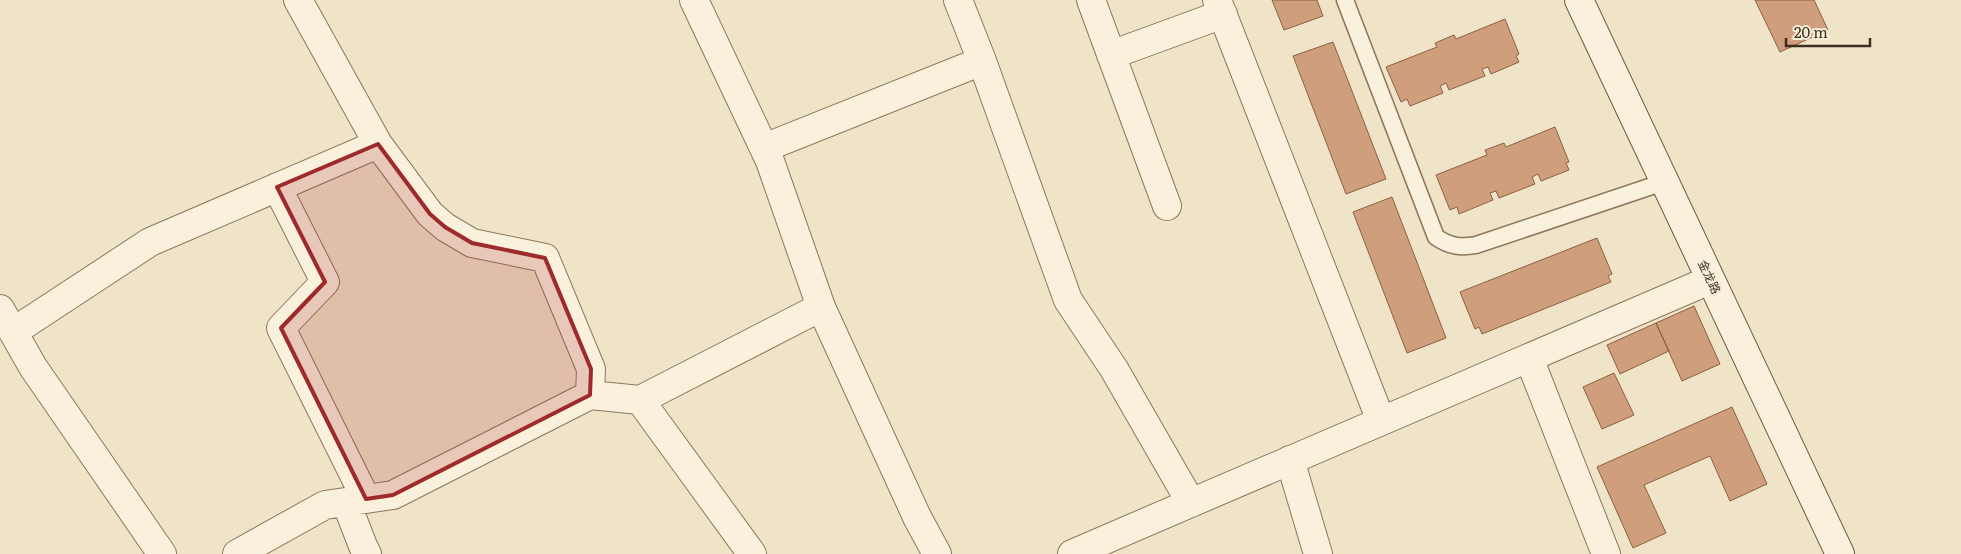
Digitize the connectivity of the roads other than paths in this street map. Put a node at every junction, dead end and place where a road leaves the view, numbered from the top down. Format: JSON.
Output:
{"nodes":[{"id":1,"x":298,"y":0,"type":"edge"},
{"id":2,"x":694,"y":0,"type":"edge"},
{"id":3,"x":958,"y":0,"type":"edge"},
{"id":4,"x":1091,"y":0,"type":"edge"},
{"id":5,"x":1345,"y":0,"type":"edge"},
{"id":6,"x":1579,"y":0,"type":"edge"},
{"id":7,"x":1220,"y":7,"type":"edge"},
{"id":8,"x":1111,"y":55,"type":"junction"},
{"id":9,"x":982,"y":61,"type":"junction"},
{"id":10,"x":378,"y":144,"type":"junction"},
{"id":11,"x":764,"y":148,"type":"junction"},
{"id":12,"x":1664,"y":182,"type":"junction"},
{"id":13,"x":277,"y":187,"type":"junction"},
{"id":14,"x":1167,"y":206,"type":"dead end"},
{"id":15,"x":1710,"y":280,"type":"junction"},
{"id":16,"x":821,"y":307,"type":"junction"},
{"id":17,"x":7,"y":321,"type":"edge"},
{"id":18,"x":1529,"y":358,"type":"junction"},
{"id":19,"x":590,"y":395,"type":"junction"},
{"id":20,"x":640,"y":400,"type":"junction"},
{"id":21,"x":1381,"y":421,"type":"junction"},
{"id":22,"x":1290,"y":460,"type":"junction"},
{"id":23,"x":356,"y":500,"type":"junction"},
{"id":24,"x":1191,"y":503,"type":"junction"},
{"id":25,"x":162,"y":554,"type":"edge"},
{"id":26,"x":237,"y":554,"type":"edge"},
{"id":27,"x":367,"y":554,"type":"edge"},
{"id":28,"x":752,"y":554,"type":"edge"},
{"id":29,"x":937,"y":554,"type":"edge"},
{"id":30,"x":1072,"y":554,"type":"edge"},
{"id":31,"x":1318,"y":554,"type":"edge"},
{"id":32,"x":1606,"y":554,"type":"edge"},
{"id":33,"x":1840,"y":554,"type":"edge"}],
"edges":[{"from":1,"to":10,"type":"street"},
{"from":2,"to":11,"type":"street"},
{"from":3,"to":9,"type":"street"},
{"from":4,"to":8,"type":"street"},
{"from":5,"to":12,"type":"lane"},
{"from":6,"to":12,"type":"street","name":"金龙路"},
{"from":7,"to":8,"type":"street"},
{"from":7,"to":21,"type":"street"},
{"from":8,"to":14,"type":"street"},
{"from":9,"to":11,"type":"street"},
{"from":9,"to":24,"type":"street"},
{"from":10,"to":13,"type":"street"},
{"from":10,"to":19,"type":"street"},
{"from":11,"to":16,"type":"street"},
{"from":12,"to":15,"type":"street","name":"金龙路"},
{"from":13,"to":17,"type":"street"},
{"from":13,"to":23,"type":"street"},
{"from":15,"to":18,"type":"street"},
{"from":15,"to":33,"type":"street","name":"金龙路"},
{"from":16,"to":20,"type":"street"},
{"from":16,"to":29,"type":"street"},
{"from":17,"to":25,"type":"street"},
{"from":18,"to":21,"type":"street"},
{"from":18,"to":32,"type":"street"},
{"from":19,"to":20,"type":"street"},
{"from":19,"to":23,"type":"street"},
{"from":20,"to":28,"type":"street"},
{"from":21,"to":22,"type":"street"},
{"from":22,"to":24,"type":"street"},
{"from":22,"to":31,"type":"street"},
{"from":23,"to":26,"type":"street"},
{"from":23,"to":27,"type":"street"},
{"from":24,"to":30,"type":"street"}]}
